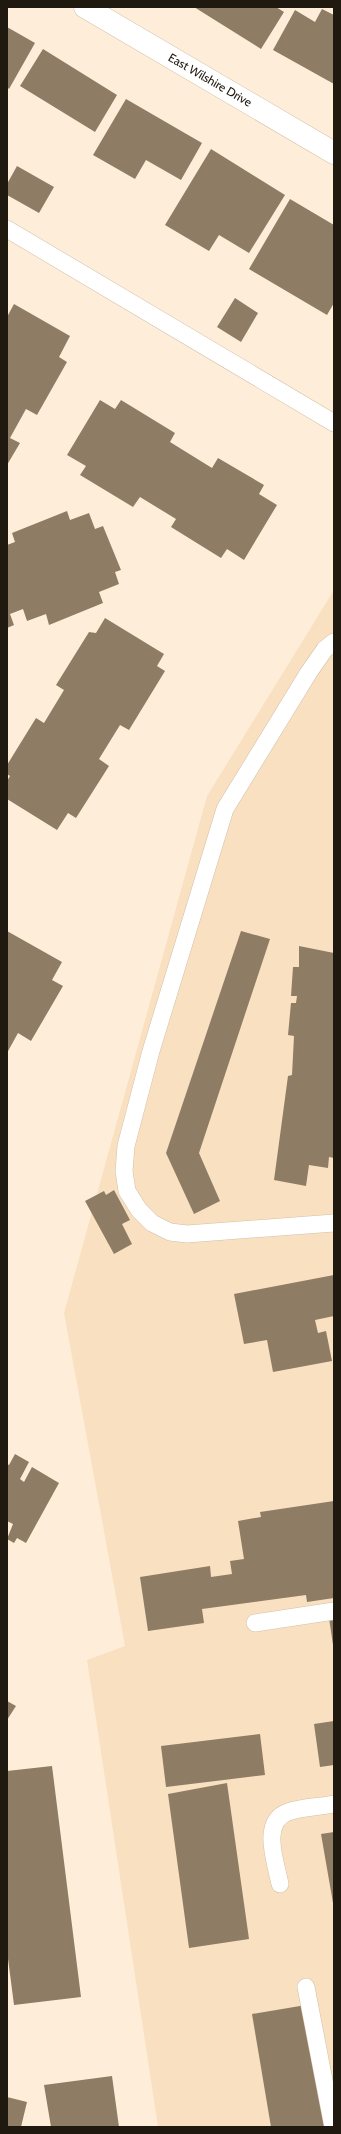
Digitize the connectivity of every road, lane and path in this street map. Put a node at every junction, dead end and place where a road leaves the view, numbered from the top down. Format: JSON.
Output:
{"nodes":[{"id":1,"x":86,"y":7,"type":"edge"},
{"id":2,"x":334,"y":153,"type":"edge"},
{"id":3,"x":7,"y":229,"type":"edge"},
{"id":4,"x":334,"y":423,"type":"edge"},
{"id":5,"x":334,"y":642,"type":"edge"},
{"id":6,"x":334,"y":1223,"type":"edge"},
{"id":7,"x":334,"y":1611,"type":"edge"},
{"id":8,"x":256,"y":1623,"type":"dead end"},
{"id":9,"x":334,"y":1804,"type":"edge"},
{"id":10,"x":280,"y":1884,"type":"dead end"},
{"id":11,"x":306,"y":1987,"type":"dead end"},
{"id":12,"x":333,"y":2127,"type":"edge"}],
"edges":[{"from":1,"to":2,"type":"street","name":"East Wilshire Drive"},
{"from":3,"to":4,"type":"lane"},
{"from":5,"to":6,"type":"lane"},
{"from":7,"to":8,"type":"lane"},
{"from":9,"to":10,"type":"lane"},
{"from":11,"to":12,"type":"lane"}]}
